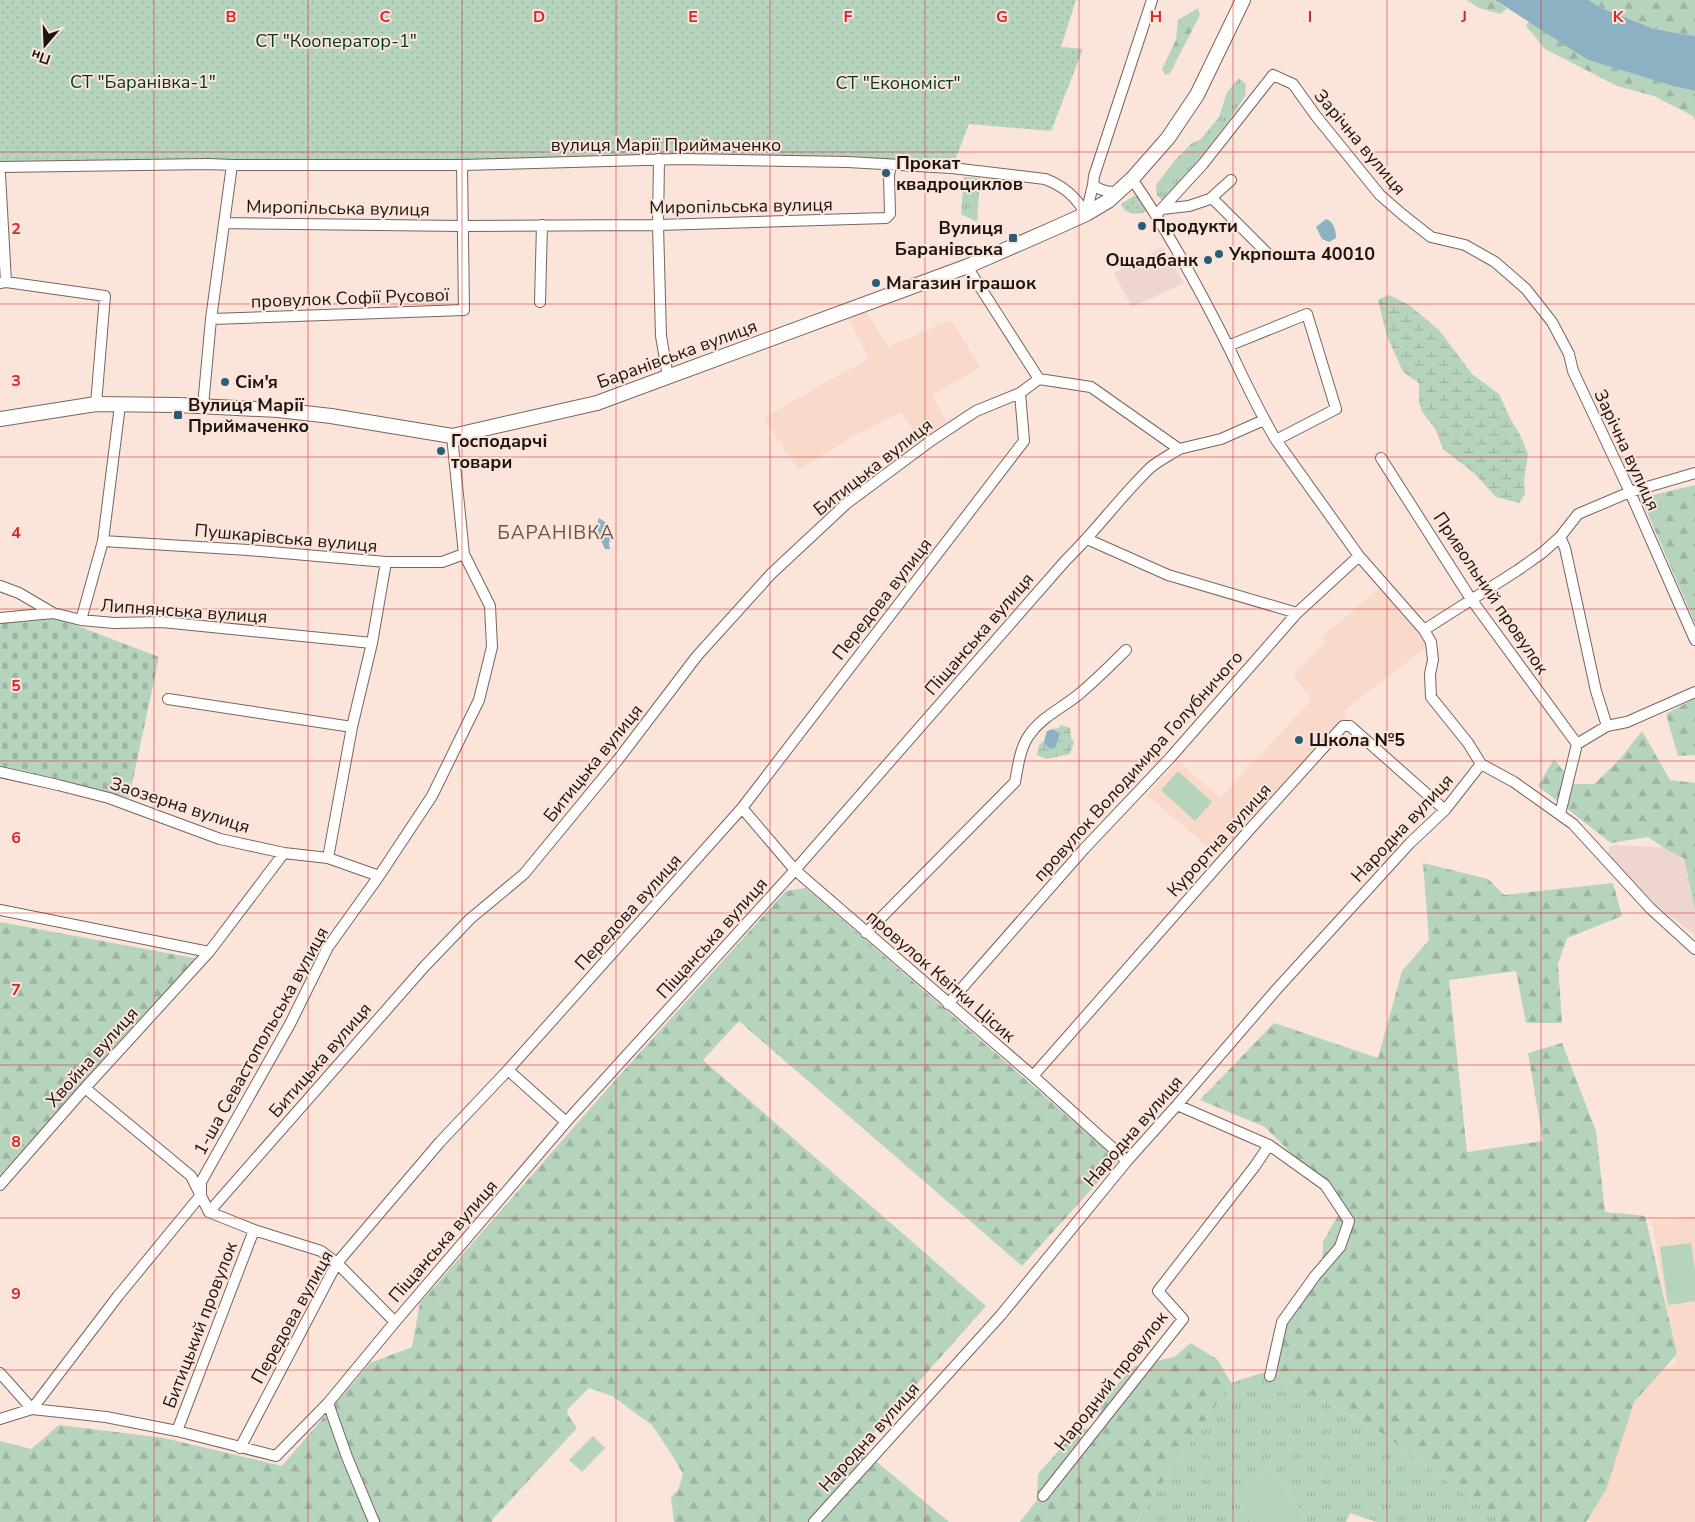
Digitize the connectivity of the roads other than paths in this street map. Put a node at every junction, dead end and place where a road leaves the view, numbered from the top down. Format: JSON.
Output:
{"nodes":[{"id":1,"x":1152,"y":0,"type":"edge"},
{"id":2,"x":1242,"y":3,"type":"edge"},
{"id":3,"x":659,"y":159,"type":"junction"},
{"id":4,"x":232,"y":165,"type":"junction"},
{"id":5,"x":462,"y":165,"type":"junction"},
{"id":6,"x":892,"y":165,"type":"junction"},
{"id":7,"x":0,"y":167,"type":"edge"},
{"id":8,"x":0,"y":174,"type":"edge"},
{"id":9,"x":1132,"y":179,"type":"junction"},
{"id":10,"x":1231,"y":180,"type":"dead end"},
{"id":11,"x":1093,"y":185,"type":"junction"},
{"id":12,"x":1118,"y":192,"type":"junction"},
{"id":13,"x":1212,"y":198,"type":"junction"},
{"id":14,"x":1159,"y":212,"type":"junction"},
{"id":15,"x":1086,"y":214,"type":"junction"},
{"id":16,"x":224,"y":223,"type":"junction"},
{"id":17,"x":542,"y":225,"type":"junction"},
{"id":18,"x":658,"y":225,"type":"junction"},
{"id":19,"x":462,"y":226,"type":"junction"},
{"id":20,"x":1269,"y":255,"type":"dead end"},
{"id":21,"x":968,"y":266,"type":"junction"},
{"id":22,"x":3,"y":283,"type":"edge"},
{"id":23,"x":540,"y":302,"type":"dead end"},
{"id":24,"x":212,"y":319,"type":"junction"},
{"id":25,"x":1228,"y":346,"type":"junction"},
{"id":26,"x":668,"y":377,"type":"junction"},
{"id":27,"x":1039,"y":379,"type":"junction"},
{"id":28,"x":1020,"y":393,"type":"junction"},
{"id":29,"x":96,"y":404,"type":"junction"},
{"id":30,"x":120,"y":405,"type":"junction"},
{"id":31,"x":202,"y":406,"type":"junction"},
{"id":32,"x":0,"y":420,"type":"edge"},
{"id":33,"x":1264,"y":420,"type":"junction"},
{"id":34,"x":452,"y":436,"type":"junction"},
{"id":35,"x":1276,"y":440,"type":"junction"},
{"id":36,"x":1180,"y":449,"type":"junction"},
{"id":37,"x":1381,"y":458,"type":"dead end"},
{"id":38,"x":1695,"y":473,"type":"edge"},
{"id":39,"x":1630,"y":492,"type":"junction"},
{"id":40,"x":1560,"y":537,"type":"junction"},
{"id":41,"x":1087,"y":539,"type":"junction"},
{"id":42,"x":103,"y":541,"type":"junction"},
{"id":43,"x":464,"y":554,"type":"junction"},
{"id":44,"x":1359,"y":556,"type":"junction"},
{"id":45,"x":386,"y":562,"type":"junction"},
{"id":46,"x":0,"y":586,"type":"edge"},
{"id":47,"x":1472,"y":598,"type":"junction"},
{"id":48,"x":53,"y":612,"type":"junction"},
{"id":49,"x":1297,"y":612,"type":"junction"},
{"id":50,"x":0,"y":618,"type":"edge"},
{"id":51,"x":81,"y":620,"type":"junction"},
{"id":52,"x":1424,"y":630,"type":"junction"},
{"id":53,"x":1695,"y":640,"type":"edge"},
{"id":54,"x":372,"y":643,"type":"junction"},
{"id":55,"x":1126,"y":650,"type":"dead end"},
{"id":56,"x":1695,"y":692,"type":"edge"},
{"id":57,"x":168,"y":699,"type":"dead end"},
{"id":58,"x":1607,"y":726,"type":"junction"},
{"id":59,"x":352,"y":727,"type":"junction"},
{"id":60,"x":1577,"y":744,"type":"junction"},
{"id":61,"x":1481,"y":764,"type":"junction"},
{"id":62,"x":0,"y":772,"type":"edge"},
{"id":63,"x":742,"y":808,"type":"junction"},
{"id":64,"x":1445,"y":810,"type":"junction"},
{"id":65,"x":1560,"y":814,"type":"junction"},
{"id":66,"x":284,"y":853,"type":"junction"},
{"id":67,"x":328,"y":858,"type":"junction"},
{"id":68,"x":796,"y":870,"type":"junction"},
{"id":69,"x":379,"y":876,"type":"junction"},
{"id":70,"x":0,"y":910,"type":"edge"},
{"id":71,"x":866,"y":933,"type":"junction"},
{"id":72,"x":1695,"y":949,"type":"edge"},
{"id":73,"x":210,"y":952,"type":"junction"},
{"id":74,"x":948,"y":1004,"type":"junction"},
{"id":75,"x":508,"y":1070,"type":"junction"},
{"id":76,"x":1033,"y":1076,"type":"junction"},
{"id":77,"x":85,"y":1088,"type":"junction"},
{"id":78,"x":1177,"y":1106,"type":"junction"},
{"id":79,"x":566,"y":1122,"type":"junction"},
{"id":80,"x":1269,"y":1145,"type":"junction"},
{"id":81,"x":1127,"y":1161,"type":"junction"},
{"id":82,"x":0,"y":1186,"type":"edge"},
{"id":83,"x":201,"y":1195,"type":"junction"},
{"id":84,"x":209,"y":1212,"type":"junction"},
{"id":85,"x":254,"y":1230,"type":"junction"},
{"id":86,"x":337,"y":1262,"type":"junction"},
{"id":87,"x":395,"y":1322,"type":"junction"},
{"id":88,"x":0,"y":1373,"type":"edge"},
{"id":89,"x":1270,"y":1376,"type":"dead end"},
{"id":90,"x":328,"y":1403,"type":"junction"},
{"id":91,"x":32,"y":1409,"type":"junction"},
{"id":92,"x":0,"y":1419,"type":"edge"},
{"id":93,"x":177,"y":1431,"type":"junction"},
{"id":94,"x":240,"y":1448,"type":"junction"},
{"id":95,"x":1043,"y":1496,"type":"dead end"},
{"id":96,"x":374,"y":1522,"type":"edge"},
{"id":97,"x":814,"y":1522,"type":"edge"}],
"edges":[{"from":1,"to":11,"type":"street"},
{"from":2,"to":9,"type":"main road","name":"Баранівська вулиця"},
{"from":3,"to":5,"type":"street","name":"вулиця Марії Приймаченко"},
{"from":3,"to":6,"type":"street","name":"вулиця Марії Приймаченко"},
{"from":3,"to":18,"type":"street"},
{"from":4,"to":5,"type":"street","name":"вулиця Марії Приймаченко"},
{"from":4,"to":7,"type":"street","name":"вулиця Марії Приймаченко"},
{"from":4,"to":16,"type":"street"},
{"from":5,"to":19,"type":"street","name":"провулок Софії Русової"},
{"from":6,"to":15,"type":"street","name":"вулиця Марії Приймаченко"},
{"from":6,"to":18,"type":"street","name":"Миропільська вулиця"},
{"from":8,"to":22,"type":"street"},
{"from":9,"to":12,"type":"main road","name":"Баранівська вулиця"},
{"from":9,"to":14,"type":"street"},
{"from":10,"to":13,"type":"street"},
{"from":11,"to":12,"type":"street"},
{"from":11,"to":15,"type":"street"},
{"from":12,"to":15,"type":"main road","name":"Баранівська вулиця"},
{"from":13,"to":14,"type":"street"},
{"from":13,"to":20,"type":"street"},
{"from":14,"to":25,"type":"street"},
{"from":14,"to":39,"type":"street","name":"Зарічна вулиця"},
{"from":15,"to":21,"type":"main road","name":"Баранівська вулиця"},
{"from":16,"to":19,"type":"street","name":"Миропільська вулиця"},
{"from":16,"to":24,"type":"street"},
{"from":17,"to":18,"type":"street","name":"Миропільська вулиця"},
{"from":17,"to":19,"type":"street","name":"Миропільська вулиця"},
{"from":17,"to":23,"type":"street"},
{"from":18,"to":26,"type":"street"},
{"from":19,"to":24,"type":"street","name":"провулок Софії Русової"},
{"from":21,"to":26,"type":"main road","name":"Баранівська вулиця"},
{"from":21,"to":27,"type":"street"},
{"from":22,"to":29,"type":"street"},
{"from":24,"to":31,"type":"street"},
{"from":25,"to":33,"type":"street"},
{"from":25,"to":35,"type":"street"},
{"from":26,"to":34,"type":"main road","name":"Баранівська вулиця"},
{"from":27,"to":28,"type":"street","name":"Битицька вулиця"},
{"from":27,"to":36,"type":"street"},
{"from":28,"to":63,"type":"street","name":"Передова вулиця"},
{"from":28,"to":84,"type":"street","name":"Битицька вулиця"},
{"from":29,"to":30,"type":"main road","name":"Баранівська вулиця"},
{"from":29,"to":32,"type":"main road","name":"Баранівська вулиця"},
{"from":30,"to":31,"type":"main road","name":"Баранівська вулиця"},
{"from":30,"to":42,"type":"street"},
{"from":31,"to":34,"type":"main road","name":"Баранівська вулиця"},
{"from":33,"to":35,"type":"street"},
{"from":33,"to":36,"type":"street","name":"Піщанська вулиця"},
{"from":34,"to":43,"type":"street","name":"1-ша Севастопольська вулиця"},
{"from":35,"to":44,"type":"street"},
{"from":36,"to":41,"type":"street","name":"Піщанська вулиця"},
{"from":37,"to":47,"type":"street","name":"Привольний провулок"},
{"from":38,"to":39,"type":"street"},
{"from":39,"to":40,"type":"street"},
{"from":39,"to":53,"type":"street","name":"Зарічна вулиця"},
{"from":40,"to":47,"type":"street"},
{"from":40,"to":58,"type":"street"},
{"from":41,"to":49,"type":"street"},
{"from":41,"to":68,"type":"street","name":"Піщанська вулиця"},
{"from":42,"to":45,"type":"street","name":"Пушкарівська вулиця"},
{"from":42,"to":51,"type":"street"},
{"from":43,"to":45,"type":"street","name":"Пушкарівська вулиця"},
{"from":43,"to":69,"type":"street","name":"1-ша Севастопольська вулиця"},
{"from":44,"to":49,"type":"street","name":"провулок Володимира Голубничого"},
{"from":44,"to":52,"type":"street"},
{"from":45,"to":54,"type":"street"},
{"from":46,"to":48,"type":"street","name":"Липнянська вулиця"},
{"from":47,"to":52,"type":"street"},
{"from":47,"to":60,"type":"street","name":"Привольний провулок"},
{"from":48,"to":50,"type":"street"},
{"from":48,"to":51,"type":"street","name":"Липнянська вулиця"},
{"from":49,"to":74,"type":"street","name":"провулок Володимира Голубничого"},
{"from":51,"to":54,"type":"street","name":"Липнянська вулиця"},
{"from":52,"to":61,"type":"street"},
{"from":54,"to":59,"type":"street"},
{"from":55,"to":71,"type":"street"},
{"from":56,"to":58,"type":"street"},
{"from":57,"to":59,"type":"street"},
{"from":58,"to":60,"type":"street"},
{"from":59,"to":67,"type":"street"},
{"from":60,"to":65,"type":"street"},
{"from":61,"to":64,"type":"street","name":"Народна вулиця"},
{"from":61,"to":65,"type":"street"},
{"from":62,"to":66,"type":"street","name":"Заозерна вулиця"},
{"from":63,"to":68,"type":"street","name":"провулок Квітки Цісик"},
{"from":63,"to":75,"type":"street","name":"Передова вулиця"},
{"from":64,"to":76,"type":"street","name":"Курортна вулиця"},
{"from":64,"to":78,"type":"street","name":"Народна вулиця"},
{"from":65,"to":72,"type":"street"},
{"from":66,"to":67,"type":"street","name":"Заозерна вулиця"},
{"from":66,"to":73,"type":"street","name":"Хвойна вулиця"},
{"from":67,"to":69,"type":"street","name":"Заозерна вулиця"},
{"from":68,"to":71,"type":"street","name":"провулок Квітки Цісик"},
{"from":68,"to":79,"type":"street","name":"Піщанська вулиця"},
{"from":69,"to":83,"type":"street","name":"1-ша Севастопольська вулиця"},
{"from":70,"to":73,"type":"street"},
{"from":71,"to":74,"type":"street","name":"провулок Квітки Цісик"},
{"from":73,"to":77,"type":"street","name":"Хвойна вулиця"},
{"from":74,"to":76,"type":"street","name":"провулок Квітки Цісик"},
{"from":75,"to":79,"type":"street"},
{"from":75,"to":86,"type":"street","name":"Передова вулиця"},
{"from":76,"to":81,"type":"street","name":"провулок Квітки Цісик"},
{"from":77,"to":82,"type":"street","name":"Хвойна вулиця"},
{"from":77,"to":83,"type":"street"},
{"from":78,"to":80,"type":"street"},
{"from":78,"to":81,"type":"street","name":"Народна вулиця"},
{"from":79,"to":87,"type":"street","name":"Піщанська вулиця"},
{"from":80,"to":89,"type":"street"},
{"from":80,"to":95,"type":"street","name":"Народний провулок"},
{"from":81,"to":97,"type":"street","name":"Народна вулиця"},
{"from":83,"to":84,"type":"street"},
{"from":83,"to":91,"type":"street","name":"1-ша Севастопольська вулиця"},
{"from":84,"to":85,"type":"street"},
{"from":85,"to":86,"type":"street"},
{"from":85,"to":93,"type":"street","name":"Битицький провулок"},
{"from":86,"to":87,"type":"street"},
{"from":86,"to":94,"type":"street","name":"Передова вулиця"},
{"from":87,"to":90,"type":"street","name":"Піщанська вулиця"},
{"from":88,"to":91,"type":"street"},
{"from":90,"to":94,"type":"street","name":"Піщанська вулиця"},
{"from":90,"to":96,"type":"street"},
{"from":91,"to":92,"type":"street"},
{"from":91,"to":93,"type":"street"},
{"from":93,"to":94,"type":"street"}]}
